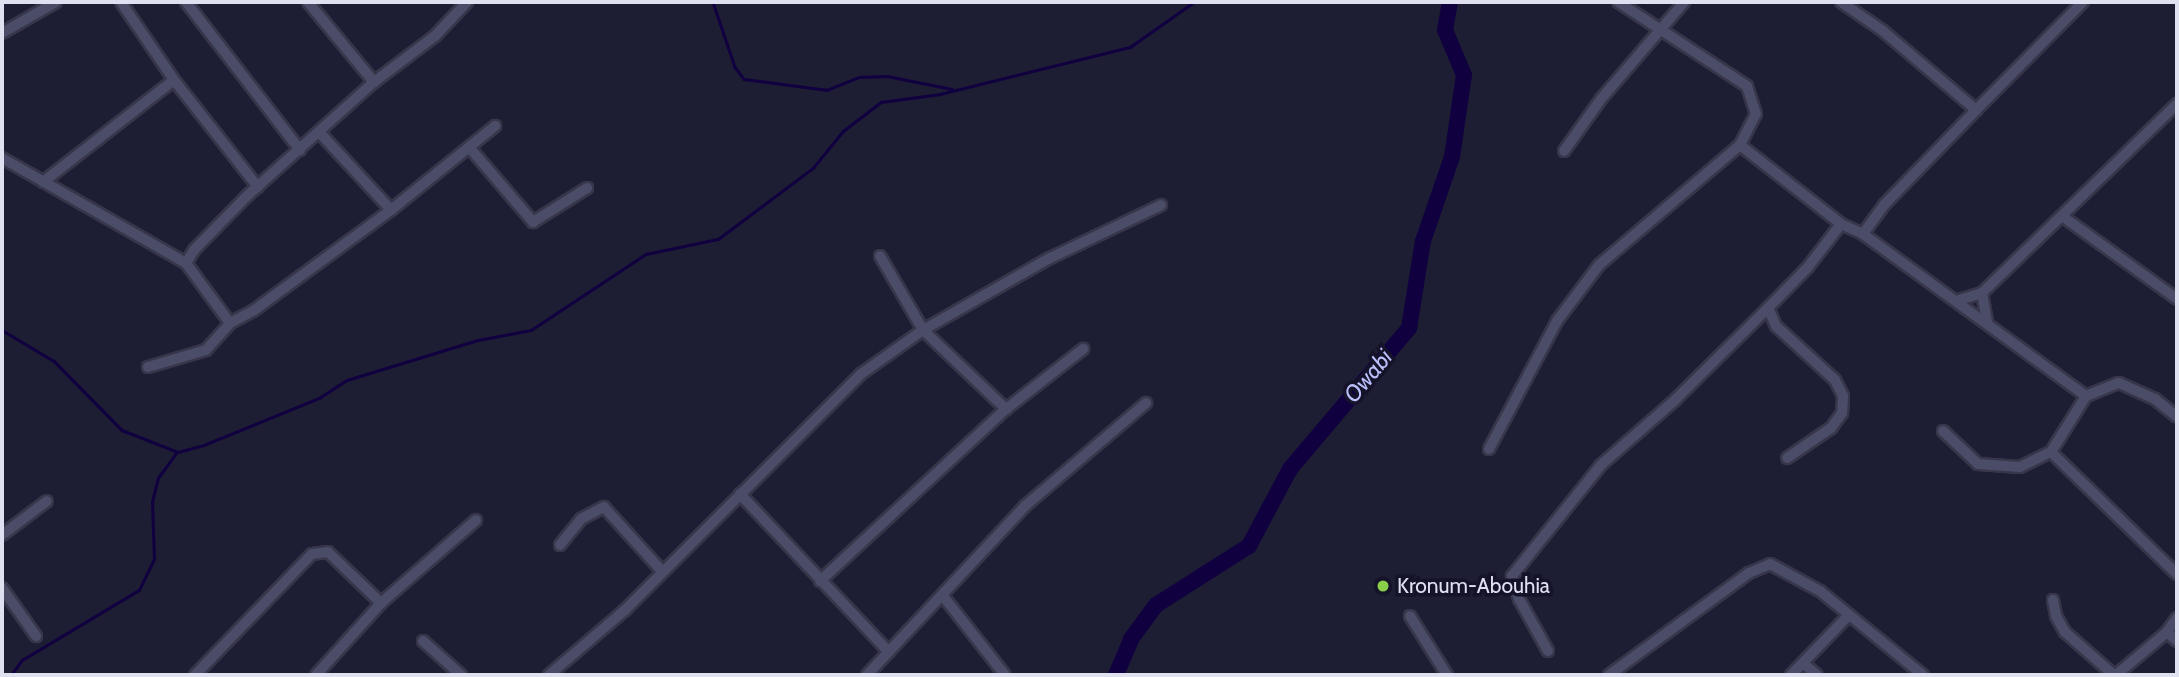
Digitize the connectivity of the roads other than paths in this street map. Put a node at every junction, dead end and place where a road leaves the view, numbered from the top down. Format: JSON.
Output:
{"nodes":[{"id":1,"x":56,"y":2,"type":"edge"},
{"id":2,"x":121,"y":2,"type":"edge"},
{"id":3,"x":186,"y":2,"type":"edge"},
{"id":4,"x":308,"y":2,"type":"edge"},
{"id":5,"x":467,"y":2,"type":"edge"},
{"id":6,"x":1618,"y":2,"type":"edge"},
{"id":7,"x":1684,"y":2,"type":"edge"},
{"id":8,"x":1841,"y":2,"type":"edge"},
{"id":9,"x":2083,"y":2,"type":"edge"},
{"id":10,"x":1658,"y":31,"type":"junction"},
{"id":11,"x":2,"y":33,"type":"edge"},
{"id":12,"x":174,"y":80,"type":"junction"},
{"id":13,"x":374,"y":82,"type":"junction"},
{"id":14,"x":2177,"y":104,"type":"edge"},
{"id":15,"x":1976,"y":110,"type":"junction"},
{"id":16,"x":495,"y":126,"type":"dead end"},
{"id":17,"x":320,"y":133,"type":"junction"},
{"id":18,"x":1740,"y":145,"type":"junction"},
{"id":19,"x":469,"y":146,"type":"junction"},
{"id":20,"x":300,"y":150,"type":"junction"},
{"id":21,"x":1564,"y":151,"type":"dead end"},
{"id":22,"x":2,"y":158,"type":"edge"},
{"id":23,"x":43,"y":182,"type":"junction"},
{"id":24,"x":258,"y":187,"type":"junction"},
{"id":25,"x":587,"y":188,"type":"dead end"},
{"id":26,"x":1161,"y":205,"type":"dead end"},
{"id":27,"x":391,"y":210,"type":"junction"},
{"id":28,"x":2062,"y":216,"type":"junction"},
{"id":29,"x":1841,"y":224,"type":"junction"},
{"id":30,"x":1863,"y":234,"type":"junction"},
{"id":31,"x":880,"y":257,"type":"dead end"},
{"id":32,"x":186,"y":263,"type":"junction"},
{"id":33,"x":1982,"y":293,"type":"junction"},
{"id":34,"x":2177,"y":299,"type":"edge"},
{"id":35,"x":1959,"y":300,"type":"junction"},
{"id":36,"x":1768,"y":308,"type":"junction"},
{"id":37,"x":1987,"y":322,"type":"junction"},
{"id":38,"x":230,"y":323,"type":"junction"},
{"id":39,"x":923,"y":330,"type":"junction"},
{"id":40,"x":1083,"y":349,"type":"dead end"},
{"id":41,"x":148,"y":367,"type":"dead end"},
{"id":42,"x":2086,"y":396,"type":"junction"},
{"id":43,"x":1146,"y":403,"type":"dead end"},
{"id":44,"x":1006,"y":409,"type":"junction"},
{"id":45,"x":2177,"y":417,"type":"edge"},
{"id":46,"x":1943,"y":431,"type":"dead end"},
{"id":47,"x":1489,"y":449,"type":"dead end"},
{"id":48,"x":2051,"y":452,"type":"junction"},
{"id":49,"x":1787,"y":458,"type":"dead end"},
{"id":50,"x":740,"y":494,"type":"junction"},
{"id":51,"x":47,"y":501,"type":"dead end"},
{"id":52,"x":476,"y":520,"type":"dead end"},
{"id":53,"x":2,"y":535,"type":"edge"},
{"id":54,"x":560,"y":545,"type":"dead end"},
{"id":55,"x":661,"y":570,"type":"junction"},
{"id":56,"x":2177,"y":574,"type":"edge"},
{"id":57,"x":820,"y":581,"type":"junction"},
{"id":58,"x":2,"y":588,"type":"edge"},
{"id":59,"x":943,"y":596,"type":"junction"},
{"id":60,"x":2053,"y":600,"type":"dead end"},
{"id":61,"x":382,"y":603,"type":"junction"},
{"id":62,"x":1849,"y":615,"type":"junction"},
{"id":63,"x":1410,"y":616,"type":"dead end"},
{"id":64,"x":2177,"y":618,"type":"edge"},
{"id":65,"x":2167,"y":632,"type":"junction"},
{"id":66,"x":36,"y":636,"type":"dead end"},
{"id":67,"x":423,"y":640,"type":"dead end"},
{"id":68,"x":2177,"y":641,"type":"edge"},
{"id":69,"x":1548,"y":651,"type":"dead end"},
{"id":70,"x":889,"y":652,"type":"junction"},
{"id":71,"x":1803,"y":663,"type":"junction"},
{"id":72,"x":195,"y":675,"type":"edge"},
{"id":73,"x":316,"y":675,"type":"edge"},
{"id":74,"x":461,"y":675,"type":"edge"},
{"id":75,"x":549,"y":675,"type":"edge"},
{"id":76,"x":867,"y":675,"type":"edge"},
{"id":77,"x":1005,"y":675,"type":"edge"},
{"id":78,"x":1447,"y":675,"type":"edge"},
{"id":79,"x":1609,"y":675,"type":"edge"},
{"id":80,"x":1791,"y":675,"type":"edge"},
{"id":81,"x":1816,"y":675,"type":"edge"},
{"id":82,"x":1923,"y":675,"type":"edge"},
{"id":83,"x":2115,"y":675,"type":"edge"}],
"edges":[{"from":1,"to":11,"type":"street"},
{"from":2,"to":12,"type":"street"},
{"from":3,"to":20,"type":"street"},
{"from":4,"to":13,"type":"street"},
{"from":5,"to":13,"type":"street"},
{"from":6,"to":10,"type":"street"},
{"from":7,"to":10,"type":"street"},
{"from":8,"to":15,"type":"street"},
{"from":9,"to":15,"type":"street"},
{"from":10,"to":18,"type":"street"},
{"from":10,"to":21,"type":"street"},
{"from":12,"to":23,"type":"street"},
{"from":12,"to":24,"type":"street"},
{"from":13,"to":17,"type":"street"},
{"from":14,"to":28,"type":"street"},
{"from":15,"to":30,"type":"street"},
{"from":16,"to":19,"type":"street"},
{"from":17,"to":20,"type":"street"},
{"from":17,"to":27,"type":"street"},
{"from":18,"to":29,"type":"street"},
{"from":18,"to":47,"type":"street"},
{"from":19,"to":25,"type":"street"},
{"from":19,"to":27,"type":"street"},
{"from":20,"to":24,"type":"street"},
{"from":22,"to":23,"type":"street"},
{"from":23,"to":32,"type":"street"},
{"from":24,"to":32,"type":"street"},
{"from":26,"to":39,"type":"street"},
{"from":27,"to":38,"type":"street"},
{"from":28,"to":33,"type":"street"},
{"from":28,"to":34,"type":"street"},
{"from":29,"to":30,"type":"street"},
{"from":29,"to":36,"type":"street"},
{"from":30,"to":35,"type":"street"},
{"from":31,"to":39,"type":"street"},
{"from":32,"to":38,"type":"street"},
{"from":33,"to":35,"type":"street"},
{"from":33,"to":37,"type":"street"},
{"from":35,"to":37,"type":"street"},
{"from":36,"to":49,"type":"street"},
{"from":36,"to":69,"type":"street"},
{"from":37,"to":42,"type":"street"},
{"from":38,"to":41,"type":"street"},
{"from":39,"to":44,"type":"street"},
{"from":39,"to":50,"type":"street"},
{"from":40,"to":44,"type":"street"},
{"from":42,"to":45,"type":"street"},
{"from":42,"to":48,"type":"street"},
{"from":43,"to":59,"type":"street"},
{"from":44,"to":57,"type":"street"},
{"from":46,"to":48,"type":"street"},
{"from":48,"to":56,"type":"street"},
{"from":50,"to":55,"type":"street"},
{"from":50,"to":57,"type":"street"},
{"from":51,"to":53,"type":"street"},
{"from":52,"to":61,"type":"street"},
{"from":54,"to":55,"type":"street"},
{"from":55,"to":75,"type":"street"},
{"from":57,"to":70,"type":"street"},
{"from":58,"to":66,"type":"street"},
{"from":59,"to":70,"type":"street"},
{"from":59,"to":77,"type":"street"},
{"from":60,"to":83,"type":"street"},
{"from":61,"to":72,"type":"street"},
{"from":61,"to":73,"type":"street"},
{"from":62,"to":71,"type":"street"},
{"from":62,"to":79,"type":"street"},
{"from":62,"to":82,"type":"street"},
{"from":63,"to":78,"type":"street"},
{"from":64,"to":65,"type":"street"},
{"from":65,"to":68,"type":"street"},
{"from":65,"to":83,"type":"street"},
{"from":67,"to":74,"type":"street"},
{"from":70,"to":76,"type":"street"},
{"from":71,"to":80,"type":"street"},
{"from":71,"to":81,"type":"street"}]}
